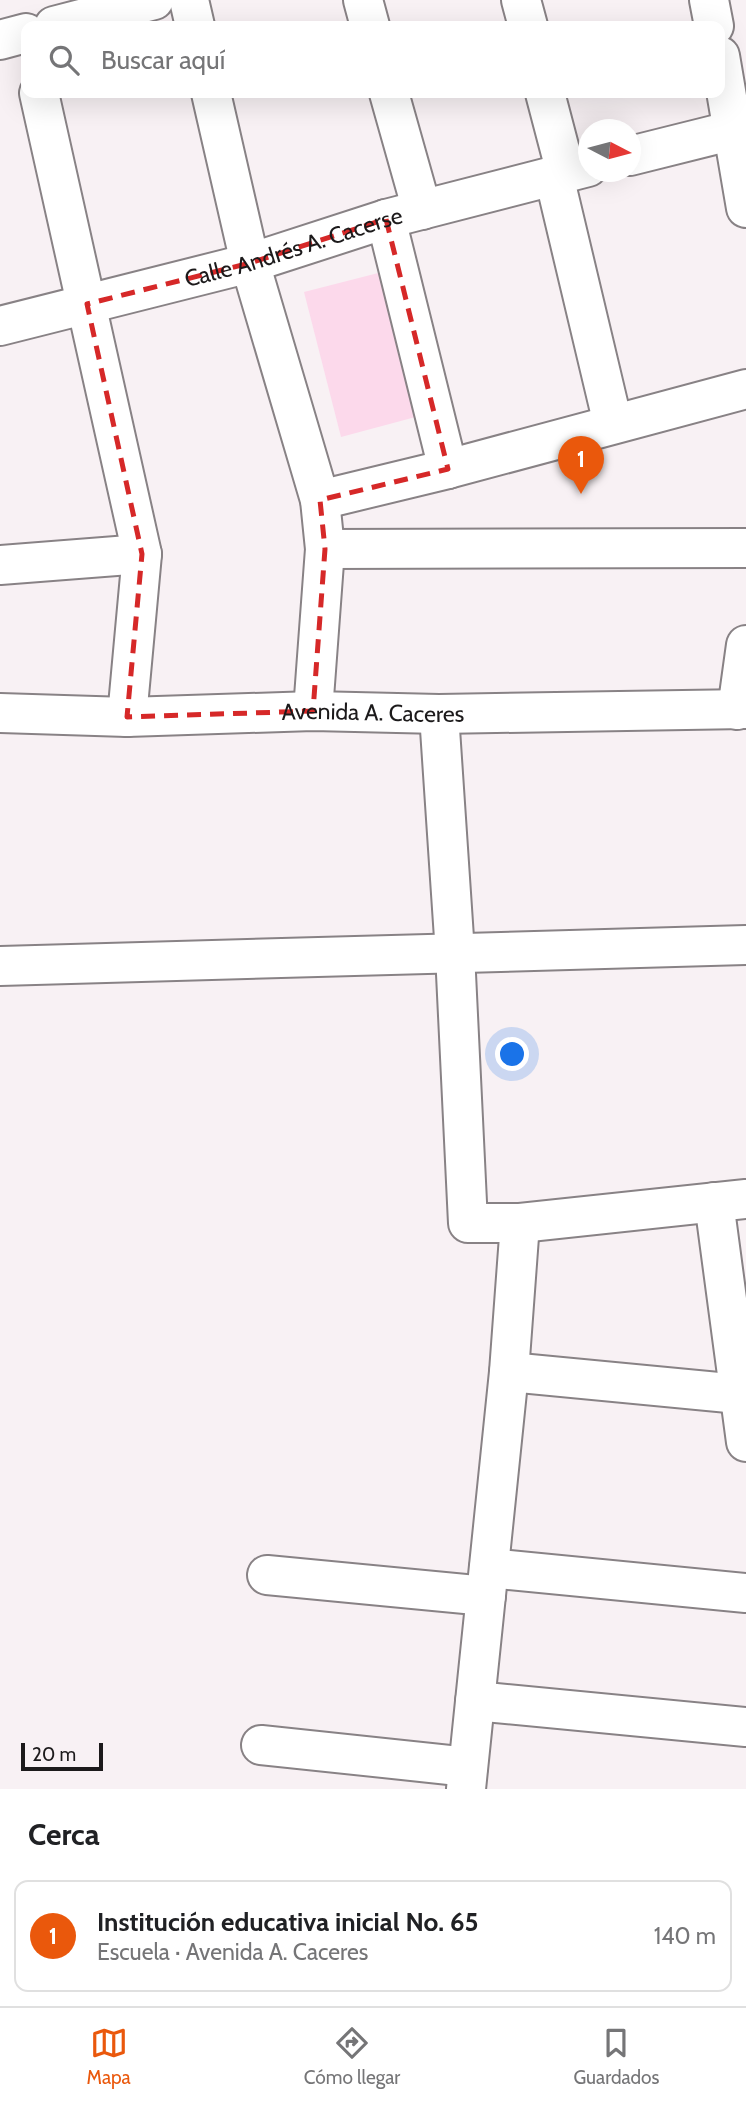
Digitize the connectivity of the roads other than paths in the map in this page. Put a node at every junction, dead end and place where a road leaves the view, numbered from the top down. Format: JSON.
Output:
{"nodes":[{"id":1,"x":155,"y":0,"type":"edge"},
{"id":2,"x":190,"y":0,"type":"edge"},
{"id":3,"x":363,"y":0,"type":"edge"},
{"id":4,"x":521,"y":0,"type":"edge"},
{"id":5,"x":709,"y":0,"type":"edge"},
{"id":6,"x":73,"y":21,"type":"edge"},
{"id":7,"x":194,"y":21,"type":"edge"},
{"id":8,"x":369,"y":21,"type":"edge"},
{"id":9,"x":527,"y":21,"type":"edge"},
{"id":10,"x":713,"y":21,"type":"edge"},
{"id":11,"x":21,"y":36,"type":"edge"},
{"id":12,"x":0,"y":40,"type":"edge"},
{"id":13,"x":725,"y":74,"type":"edge"},
{"id":14,"x":40,"y":98,"type":"edge"},
{"id":15,"x":212,"y":98,"type":"edge"},
{"id":16,"x":390,"y":98,"type":"edge"},
{"id":17,"x":547,"y":98,"type":"edge"},
{"id":18,"x":740,"y":128,"type":"edge"},
{"id":19,"x":641,"y":153,"type":"edge"},
{"id":20,"x":569,"y":172,"type":"edge"},
{"id":21,"x":746,"y":208,"type":"edge"},
{"id":22,"x":404,"y":214,"type":"junction"},
{"id":23,"x":250,"y":263,"type":"junction"},
{"id":24,"x":87,"y":304,"type":"junction"},
{"id":25,"x":0,"y":326,"type":"edge"},
{"id":26,"x":746,"y":389,"type":"edge"},
{"id":27,"x":613,"y":424,"type":"junction"},
{"id":28,"x":448,"y":469,"type":"junction"},
{"id":29,"x":320,"y":500,"type":"junction"},
{"id":30,"x":746,"y":548,"type":"edge"},
{"id":31,"x":325,"y":549,"type":"junction"},
{"id":32,"x":142,"y":554,"type":"junction"},
{"id":33,"x":0,"y":565,"type":"edge"},
{"id":34,"x":746,"y":645,"type":"edge"},
{"id":35,"x":741,"y":709,"type":"edge"},
{"id":36,"x":313,"y":711,"type":"junction"},
{"id":37,"x":0,"y":713,"type":"edge"},
{"id":38,"x":439,"y":714,"type":"junction"},
{"id":39,"x":127,"y":717,"type":"junction"},
{"id":40,"x":746,"y":945,"type":"edge"},
{"id":41,"x":455,"y":953,"type":"junction"},
{"id":42,"x":0,"y":966,"type":"edge"},
{"id":43,"x":730,"y":1200,"type":"edge"},
{"id":44,"x":520,"y":1223,"type":"junction"},
{"id":45,"x":509,"y":1372,"type":"junction"},
{"id":46,"x":740,"y":1394,"type":"junction"},
{"id":47,"x":746,"y":1442,"type":"edge"},
{"id":48,"x":267,"y":1575,"type":"dead end"},
{"id":49,"x":487,"y":1582,"type":"junction"},
{"id":50,"x":746,"y":1592,"type":"edge"},
{"id":51,"x":475,"y":1701,"type":"junction"},
{"id":52,"x":746,"y":1727,"type":"edge"},
{"id":53,"x":261,"y":1745,"type":"dead end"},
{"id":54,"x":467,"y":1778,"type":"edge"}],
"edges":[{"from":1,"to":6,"type":"street"},
{"from":2,"to":7,"type":"street"},
{"from":3,"to":8,"type":"street"},
{"from":4,"to":9,"type":"street"},
{"from":5,"to":10,"type":"street"},
{"from":11,"to":12,"type":"street"},
{"from":13,"to":18,"type":"street"},
{"from":14,"to":24,"type":"street"},
{"from":15,"to":23,"type":"street"},
{"from":16,"to":22,"type":"street"},
{"from":17,"to":20,"type":"street"},
{"from":18,"to":19,"type":"street"},
{"from":18,"to":21,"type":"street"},
{"from":20,"to":22,"type":"street","name":"Calle Andrés A. Cacerse"},
{"from":20,"to":27,"type":"street"},
{"from":22,"to":23,"type":"street","name":"Calle Andrés A. Cacerse"},
{"from":22,"to":28,"type":"street"},
{"from":23,"to":24,"type":"street","name":"Calle Andrés A. Cacerse"},
{"from":23,"to":29,"type":"street"},
{"from":24,"to":25,"type":"street","name":"Calle Andrés A. Cacerse"},
{"from":24,"to":32,"type":"street"},
{"from":26,"to":27,"type":"street"},
{"from":27,"to":28,"type":"street"},
{"from":28,"to":29,"type":"street"},
{"from":29,"to":31,"type":"street"},
{"from":30,"to":31,"type":"street"},
{"from":31,"to":36,"type":"street"},
{"from":32,"to":33,"type":"street"},
{"from":32,"to":39,"type":"street"},
{"from":34,"to":35,"type":"street"},
{"from":35,"to":38,"type":"street","name":"Avenida A. Caceres"},
{"from":36,"to":38,"type":"street","name":"Avenida A. Caceres"},
{"from":36,"to":39,"type":"street","name":"Avenida A. Caceres"},
{"from":37,"to":39,"type":"street","name":"Avenida A. Caceres"},
{"from":38,"to":41,"type":"street"},
{"from":40,"to":41,"type":"street"},
{"from":41,"to":42,"type":"street"},
{"from":41,"to":44,"type":"street"},
{"from":43,"to":44,"type":"street"},
{"from":43,"to":46,"type":"street"},
{"from":44,"to":45,"type":"street"},
{"from":45,"to":46,"type":"street"},
{"from":45,"to":49,"type":"street"},
{"from":46,"to":47,"type":"street"},
{"from":48,"to":49,"type":"street"},
{"from":49,"to":50,"type":"street"},
{"from":49,"to":51,"type":"street"},
{"from":51,"to":52,"type":"street"},
{"from":51,"to":54,"type":"street"},
{"from":53,"to":54,"type":"street"}]}
